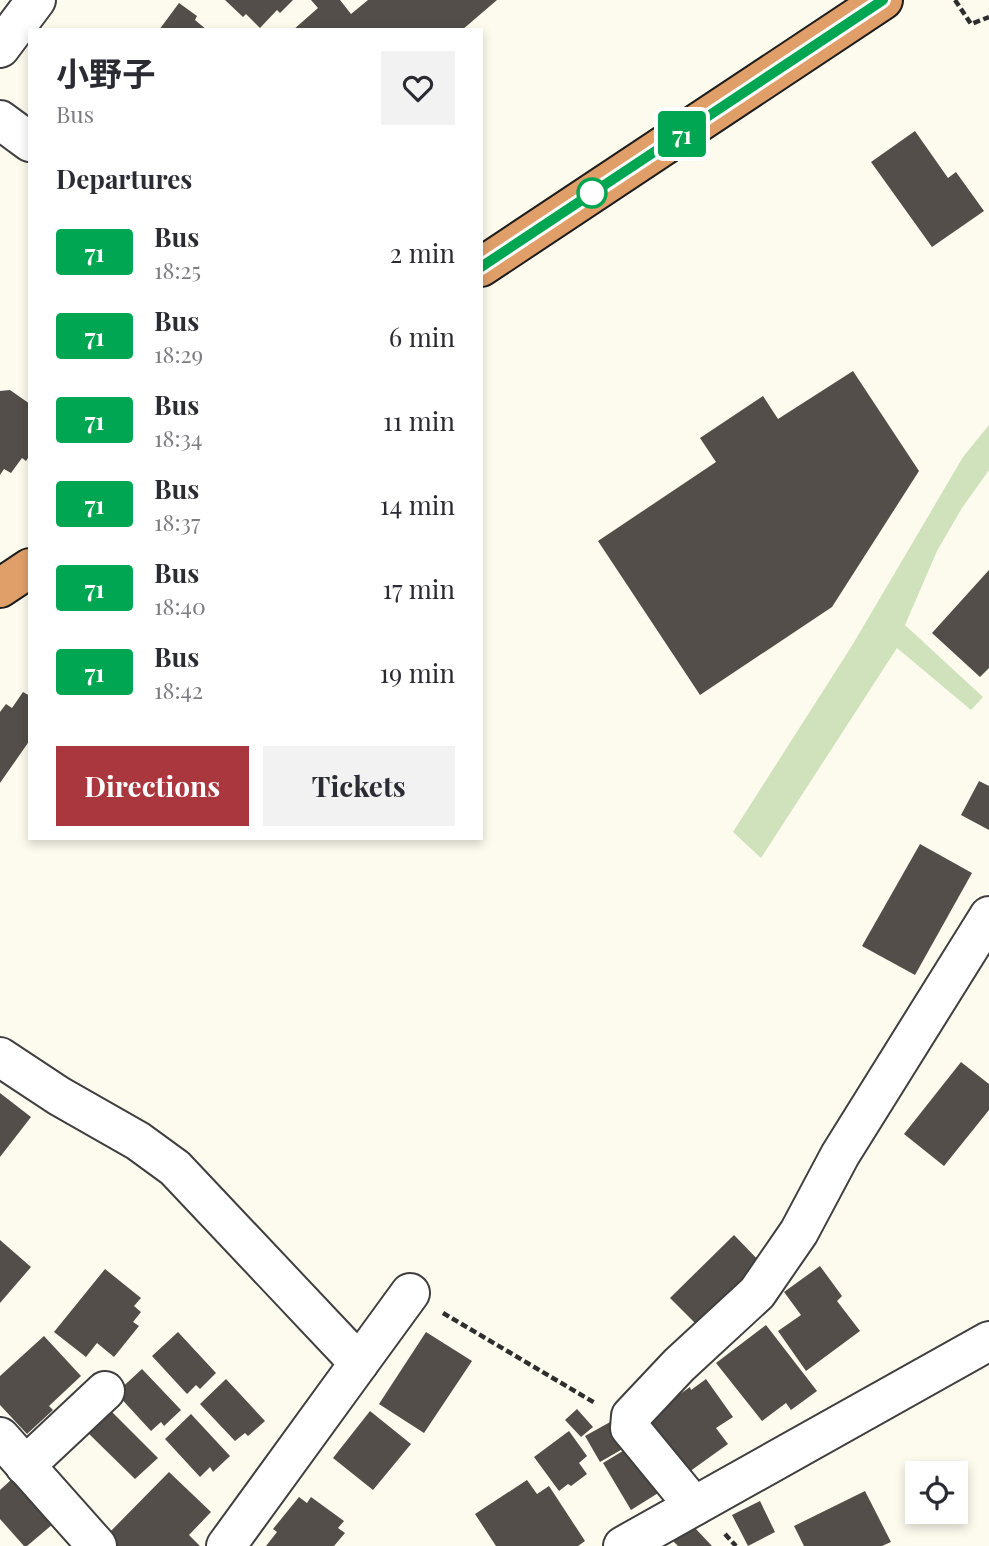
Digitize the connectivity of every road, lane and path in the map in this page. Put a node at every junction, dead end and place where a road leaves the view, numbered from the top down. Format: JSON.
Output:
{"nodes":[{"id":1,"x":36,"y":0,"type":"edge"},
{"id":2,"x":883,"y":0,"type":"edge"},
{"id":3,"x":955,"y":0,"type":"edge"},
{"id":4,"x":989,"y":17,"type":"edge"},
{"id":5,"x":0,"y":48,"type":"edge"},
{"id":6,"x":0,"y":120,"type":"edge"},
{"id":7,"x":28,"y":141,"type":"edge"},
{"id":8,"x":483,"y":266,"type":"edge"},
{"id":9,"x":28,"y":569,"type":"edge"},
{"id":10,"x":0,"y":588,"type":"edge"},
{"id":11,"x":989,"y":916,"type":"edge"},
{"id":12,"x":0,"y":1057,"type":"edge"},
{"id":13,"x":410,"y":1293,"type":"joint"},
{"id":14,"x":989,"y":1341,"type":"edge"},
{"id":15,"x":359,"y":1363,"type":"junction"},
{"id":16,"x":105,"y":1391,"type":"dead end"},
{"id":17,"x":631,"y":1427,"type":"junction"},
{"id":18,"x":0,"y":1437,"type":"edge"},
{"id":19,"x":25,"y":1466,"type":"junction"},
{"id":20,"x":694,"y":1506,"type":"junction"},
{"id":21,"x":97,"y":1546,"type":"edge"},
{"id":22,"x":226,"y":1546,"type":"edge"},
{"id":23,"x":623,"y":1546,"type":"edge"}],
"edges":[{"from":1,"to":5,"type":"street"},
{"from":2,"to":8,"type":"highway"},
{"from":3,"to":4,"type":"path"},
{"from":6,"to":7,"type":"street"},
{"from":9,"to":10,"type":"highway"},
{"from":11,"to":17,"type":"street"},
{"from":12,"to":15,"type":"street"},
{"from":13,"to":15,"type":"street"},
{"from":13,"to":17,"type":"path"},
{"from":14,"to":20,"type":"street"},
{"from":15,"to":22,"type":"street"},
{"from":16,"to":19,"type":"street"},
{"from":17,"to":20,"type":"street"},
{"from":18,"to":19,"type":"street"},
{"from":19,"to":21,"type":"street"},
{"from":20,"to":23,"type":"street"}]}
